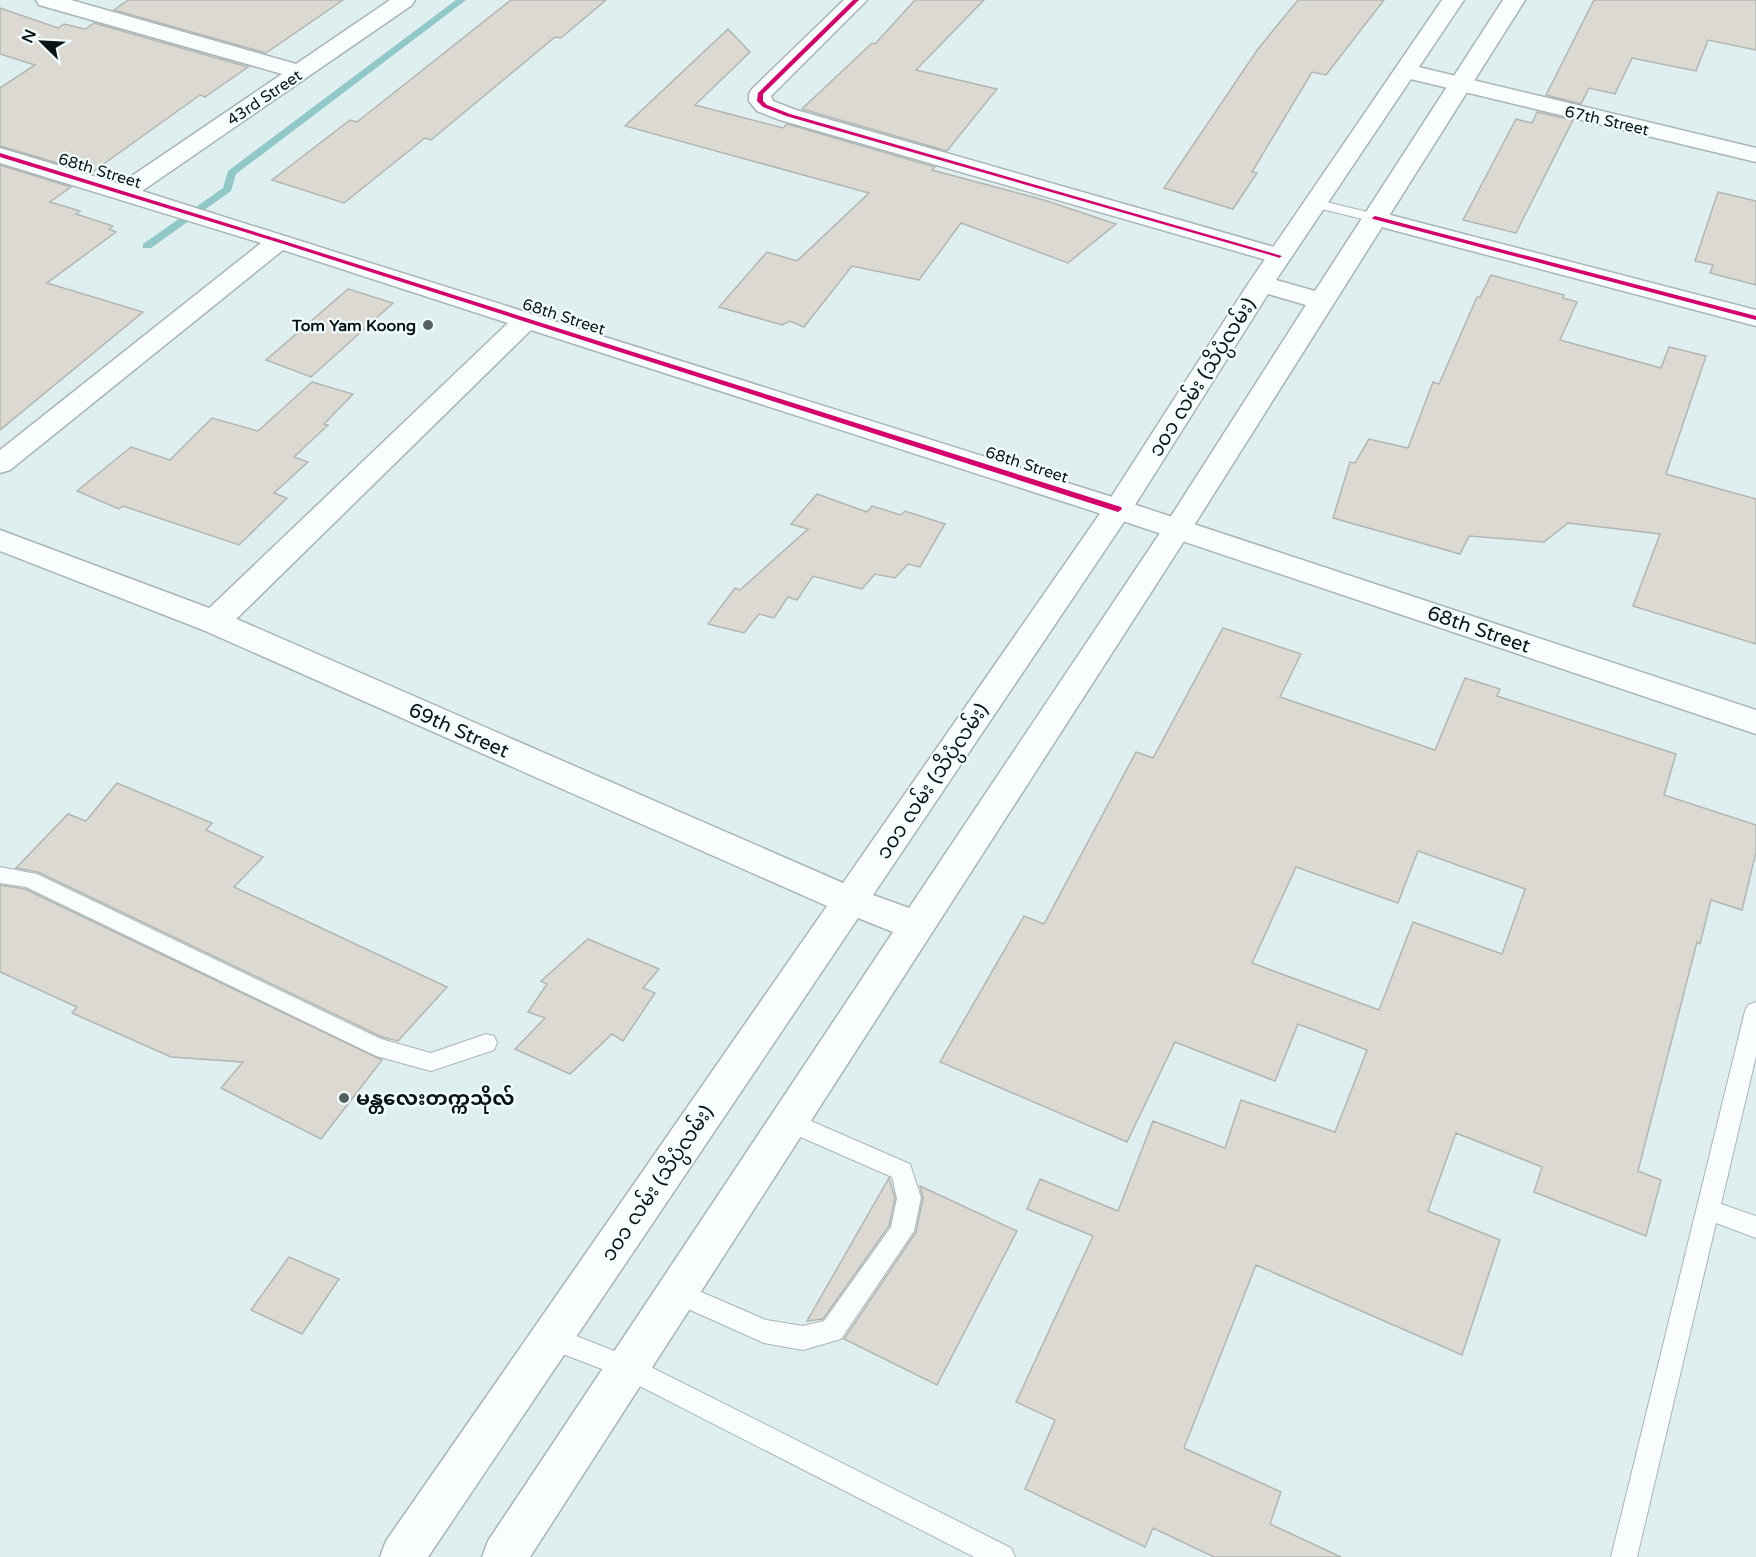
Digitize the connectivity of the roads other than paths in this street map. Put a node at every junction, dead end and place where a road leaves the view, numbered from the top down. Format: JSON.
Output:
{"nodes":[{"id":1,"x":47,"y":0,"type":"edge"},
{"id":2,"x":404,"y":0,"type":"edge"},
{"id":3,"x":856,"y":0,"type":"edge"},
{"id":4,"x":1453,"y":0,"type":"edge"},
{"id":5,"x":1514,"y":0,"type":"edge"},
{"id":6,"x":1406,"y":71,"type":"junction"},
{"id":7,"x":301,"y":72,"type":"junction"},
{"id":8,"x":1458,"y":85,"type":"junction"},
{"id":9,"x":0,"y":155,"type":"edge"},
{"id":10,"x":1756,"y":155,"type":"edge"},
{"id":11,"x":123,"y":193,"type":"junction"},
{"id":12,"x":1314,"y":203,"type":"junction"},
{"id":13,"x":1375,"y":218,"type":"junction"},
{"id":14,"x":279,"y":241,"type":"junction"},
{"id":15,"x":1280,"y":256,"type":"junction"},
{"id":16,"x":1261,"y":284,"type":"junction"},
{"id":17,"x":1321,"y":300,"type":"junction"},
{"id":18,"x":1756,"y":318,"type":"edge"},
{"id":19,"x":526,"y":320,"type":"junction"},
{"id":20,"x":0,"y":464,"type":"edge"},
{"id":21,"x":1118,"y":509,"type":"junction"},
{"id":22,"x":1178,"y":528,"type":"junction"},
{"id":23,"x":0,"y":540,"type":"edge"},
{"id":24,"x":214,"y":622,"type":"junction"},
{"id":25,"x":1756,"y":722,"type":"edge"},
{"id":26,"x":0,"y":875,"type":"edge"},
{"id":27,"x":850,"y":902,"type":"junction"},
{"id":28,"x":916,"y":926,"type":"junction"},
{"id":29,"x":1756,"y":1011,"type":"edge"},
{"id":30,"x":486,"y":1043,"type":"dead end"},
{"id":31,"x":788,"y":1121,"type":"junction"},
{"id":32,"x":1708,"y":1210,"type":"junction"},
{"id":33,"x":1756,"y":1227,"type":"edge"},
{"id":34,"x":676,"y":1292,"type":"junction"},
{"id":35,"x":551,"y":1338,"type":"junction"},
{"id":36,"x":628,"y":1368,"type":"junction"},
{"id":37,"x":402,"y":1557,"type":"edge"},
{"id":38,"x":504,"y":1557,"type":"edge"},
{"id":39,"x":1002,"y":1557,"type":"edge"},
{"id":40,"x":1624,"y":1557,"type":"edge"}],
"edges":[{"from":1,"to":7,"type":"main road"},
{"from":2,"to":7,"type":"main road","name":"43rd Street"},
{"from":3,"to":15,"type":"main road"},
{"from":4,"to":6,"type":"main road","name":"၁၀၁ လမ်း (သိပ္ပံလမ်း)"},
{"from":5,"to":8,"type":"main road"},
{"from":6,"to":8,"type":"main road","name":"67th Street"},
{"from":6,"to":12,"type":"main road","name":"၁၀၁ လမ်း (သိပ္ပံလမ်း)"},
{"from":7,"to":11,"type":"main road","name":"43rd Street"},
{"from":8,"to":10,"type":"main road","name":"67th Street"},
{"from":8,"to":13,"type":"main road"},
{"from":9,"to":11,"type":"main road","name":"68th Street"},
{"from":11,"to":14,"type":"main road","name":"68th Street"},
{"from":12,"to":13,"type":"lane"},
{"from":12,"to":15,"type":"main road","name":"၁၀၁ လမ်း (သိပ္ပံလမ်း)"},
{"from":13,"to":17,"type":"main road"},
{"from":13,"to":18,"type":"main road"},
{"from":14,"to":19,"type":"main road","name":"68th Street"},
{"from":14,"to":20,"type":"main road"},
{"from":15,"to":16,"type":"main road","name":"၁၀၁ လမ်း (သိပ္ပံလမ်း)"},
{"from":16,"to":17,"type":"main road"},
{"from":16,"to":21,"type":"main road","name":"၁၀၁ လမ်း (သိပ္ပံလမ်း)"},
{"from":17,"to":22,"type":"main road"},
{"from":19,"to":21,"type":"main road","name":"68th Street"},
{"from":19,"to":24,"type":"main road"},
{"from":21,"to":22,"type":"main road","name":"68th Street"},
{"from":21,"to":27,"type":"main road","name":"၁၀၁ လမ်း (သိပ္ပံလမ်း)"},
{"from":22,"to":25,"type":"main road","name":"68th Street"},
{"from":22,"to":28,"type":"main road"},
{"from":23,"to":24,"type":"main road","name":"69th Street"},
{"from":24,"to":27,"type":"main road","name":"69th Street"},
{"from":26,"to":30,"type":"lane"},
{"from":27,"to":28,"type":"main road","name":"69th Street"},
{"from":27,"to":35,"type":"main road","name":"၁၀၁ လမ်း (သိပ္ပံလမ်း)"},
{"from":28,"to":31,"type":"main road"},
{"from":29,"to":32,"type":"lane"},
{"from":31,"to":34,"type":"main road"},
{"from":31,"to":34,"type":"lane"},
{"from":32,"to":33,"type":"lane"},
{"from":32,"to":40,"type":"lane"},
{"from":34,"to":36,"type":"main road"},
{"from":35,"to":36,"type":"lane"},
{"from":35,"to":37,"type":"main road","name":"၁၀၁ လမ်း (သိပ္ပံလမ်း)"},
{"from":36,"to":38,"type":"main road"},
{"from":36,"to":39,"type":"lane"}]}
